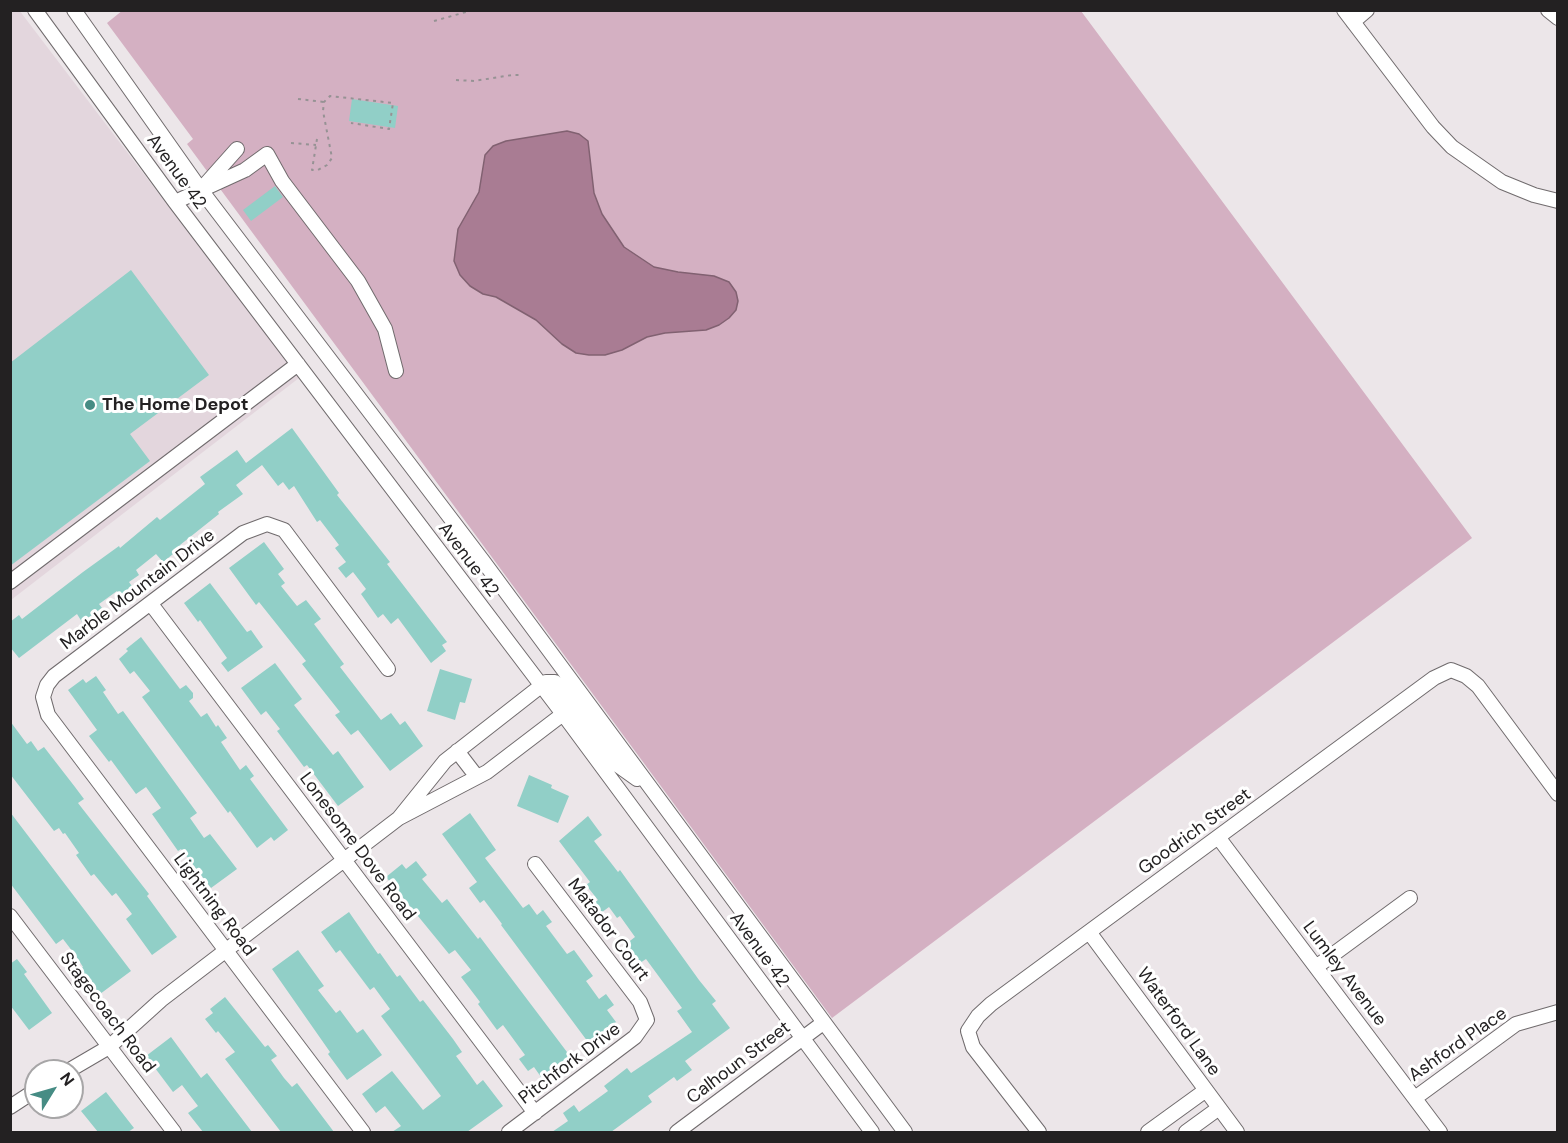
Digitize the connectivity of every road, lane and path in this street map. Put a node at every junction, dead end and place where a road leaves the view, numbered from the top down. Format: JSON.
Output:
{"nodes":[{"id":1,"x":35,"y":10,"type":"edge"},
{"id":2,"x":75,"y":10,"type":"edge"},
{"id":3,"x":1367,"y":10,"type":"edge"},
{"id":4,"x":1548,"y":10,"type":"edge"},
{"id":5,"x":466,"y":12,"type":"edge"},
{"id":6,"x":1348,"y":16,"type":"edge"},
{"id":7,"x":1557,"y":18,"type":"edge"},
{"id":8,"x":434,"y":21,"type":"dead end"},
{"id":9,"x":521,"y":75,"type":"dead end"},
{"id":10,"x":456,"y":80,"type":"dead end"},
{"id":11,"x":298,"y":99,"type":"dead end"},
{"id":12,"x":324,"y":102,"type":"junction"},
{"id":13,"x":351,"y":123,"type":"dead end"},
{"id":14,"x":317,"y":139,"type":"dead end"},
{"id":15,"x":291,"y":143,"type":"dead end"},
{"id":16,"x":316,"y":146,"type":"junction"},
{"id":17,"x":237,"y":149,"type":"dead end"},
{"id":18,"x":201,"y":190,"type":"junction"},
{"id":19,"x":1557,"y":201,"type":"edge"},
{"id":20,"x":175,"y":202,"type":"junction"},
{"id":21,"x":298,"y":364,"type":"junction"},
{"id":22,"x":396,"y":371,"type":"dead end"},
{"id":23,"x":10,"y":582,"type":"edge"},
{"id":24,"x":150,"y":604,"type":"junction"},
{"id":25,"x":388,"y":669,"type":"dead end"},
{"id":26,"x":540,"y":685,"type":"junction"},
{"id":27,"x":43,"y":697,"type":"joint"},
{"id":28,"x":563,"y":714,"type":"junction"},
{"id":29,"x":457,"y":751,"type":"junction"},
{"id":30,"x":477,"y":777,"type":"junction"},
{"id":31,"x":651,"y":790,"type":"junction"},
{"id":32,"x":1557,"y":794,"type":"edge"},
{"id":33,"x":399,"y":818,"type":"junction"},
{"id":34,"x":1218,"y":837,"type":"junction"},
{"id":35,"x":345,"y":861,"type":"junction"},
{"id":36,"x":535,"y":864,"type":"dead end"},
{"id":37,"x":1410,"y":898,"type":"dead end"},
{"id":38,"x":10,"y":916,"type":"edge"},
{"id":39,"x":1089,"y":932,"type":"junction"},
{"id":40,"x":226,"y":951,"type":"junction"},
{"id":41,"x":1316,"y":967,"type":"junction"},
{"id":42,"x":1557,"y":1012,"type":"edge"},
{"id":43,"x":647,"y":1020,"type":"joint"},
{"id":44,"x":823,"y":1023,"type":"junction"},
{"id":45,"x":802,"y":1038,"type":"junction"},
{"id":46,"x":109,"y":1047,"type":"junction"},
{"id":47,"x":84,"y":1062,"type":"edge"},
{"id":48,"x":1206,"y":1090,"type":"junction"},
{"id":49,"x":24,"y":1098,"type":"edge"},
{"id":50,"x":1415,"y":1098,"type":"junction"},
{"id":51,"x":10,"y":1107,"type":"edge"},
{"id":52,"x":1219,"y":1108,"type":"junction"},
{"id":53,"x":535,"y":1113,"type":"junction"},
{"id":54,"x":174,"y":1132,"type":"edge"},
{"id":55,"x":363,"y":1132,"type":"edge"},
{"id":56,"x":509,"y":1132,"type":"edge"},
{"id":57,"x":677,"y":1132,"type":"edge"},
{"id":58,"x":872,"y":1132,"type":"edge"},
{"id":59,"x":905,"y":1132,"type":"edge"},
{"id":60,"x":1039,"y":1132,"type":"edge"},
{"id":61,"x":1148,"y":1132,"type":"edge"},
{"id":62,"x":1186,"y":1132,"type":"edge"},
{"id":63,"x":1237,"y":1132,"type":"edge"},
{"id":64,"x":1440,"y":1132,"type":"edge"}],
"edges":[{"from":1,"to":20,"type":"street","name":"Avenue 42"},
{"from":2,"to":18,"type":"street","name":"Avenue 42"},
{"from":3,"to":6,"type":"street"},
{"from":4,"to":7,"type":"street"},
{"from":5,"to":8,"type":"path"},
{"from":6,"to":19,"type":"street"},
{"from":9,"to":10,"type":"path"},
{"from":11,"to":12,"type":"path"},
{"from":12,"to":13,"type":"path"},
{"from":12,"to":16,"type":"path"},
{"from":14,"to":16,"type":"path"},
{"from":15,"to":16,"type":"path"},
{"from":17,"to":18,"type":"street"},
{"from":18,"to":20,"type":"street"},
{"from":18,"to":22,"type":"street"},
{"from":18,"to":31,"type":"street","name":"Avenue 42"},
{"from":20,"to":21,"type":"street","name":"Avenue 42"},
{"from":21,"to":23,"type":"street"},
{"from":21,"to":26,"type":"street","name":"Avenue 42"},
{"from":24,"to":25,"type":"street","name":"Marble Mountain Drive"},
{"from":24,"to":27,"type":"street","name":"Marble Mountain Drive"},
{"from":24,"to":35,"type":"street","name":"Lonesome Dove Road"},
{"from":26,"to":28,"type":"street","name":"Avenue 42"},
{"from":26,"to":29,"type":"street"},
{"from":26,"to":31,"type":"street"},
{"from":27,"to":40,"type":"street","name":"Lightning Road"},
{"from":28,"to":30,"type":"street"},
{"from":28,"to":45,"type":"street","name":"Avenue 42"},
{"from":29,"to":30,"type":"street"},
{"from":29,"to":33,"type":"street"},
{"from":30,"to":33,"type":"street"},
{"from":31,"to":44,"type":"street","name":"Avenue 42"},
{"from":32,"to":34,"type":"street","name":"Goodrich Street"},
{"from":33,"to":35,"type":"street"},
{"from":34,"to":39,"type":"street","name":"Goodrich Street"},
{"from":34,"to":41,"type":"street","name":"Lumley Avenue"},
{"from":35,"to":40,"type":"street"},
{"from":35,"to":53,"type":"street","name":"Lonesome Dove Road"},
{"from":36,"to":43,"type":"street","name":"Matador Court"},
{"from":37,"to":41,"type":"street"},
{"from":38,"to":46,"type":"street","name":"Stagecoach Road"},
{"from":39,"to":48,"type":"street","name":"Waterford Lane"},
{"from":39,"to":60,"type":"street","name":"Goodrich Street"},
{"from":40,"to":46,"type":"street"},
{"from":40,"to":55,"type":"street","name":"Lightning Road"},
{"from":41,"to":50,"type":"street","name":"Lumley Avenue"},
{"from":42,"to":50,"type":"street","name":"Ashford Place"},
{"from":43,"to":53,"type":"street","name":"Pitchfork Drive"},
{"from":44,"to":45,"type":"street","name":"Calhoun Street"},
{"from":44,"to":59,"type":"street","name":"Avenue 42"},
{"from":45,"to":57,"type":"street","name":"Calhoun Street"},
{"from":45,"to":58,"type":"street","name":"Avenue 42"},
{"from":46,"to":47,"type":"street"},
{"from":46,"to":54,"type":"street","name":"Stagecoach Road"},
{"from":48,"to":52,"type":"street","name":"Waterford Lane"},
{"from":48,"to":61,"type":"street"},
{"from":49,"to":51,"type":"street"},
{"from":50,"to":64,"type":"street","name":"Lumley Avenue"},
{"from":52,"to":62,"type":"street"},
{"from":52,"to":63,"type":"street","name":"Waterford Lane"},
{"from":53,"to":56,"type":"street","name":"Pitchfork Drive"}]}
